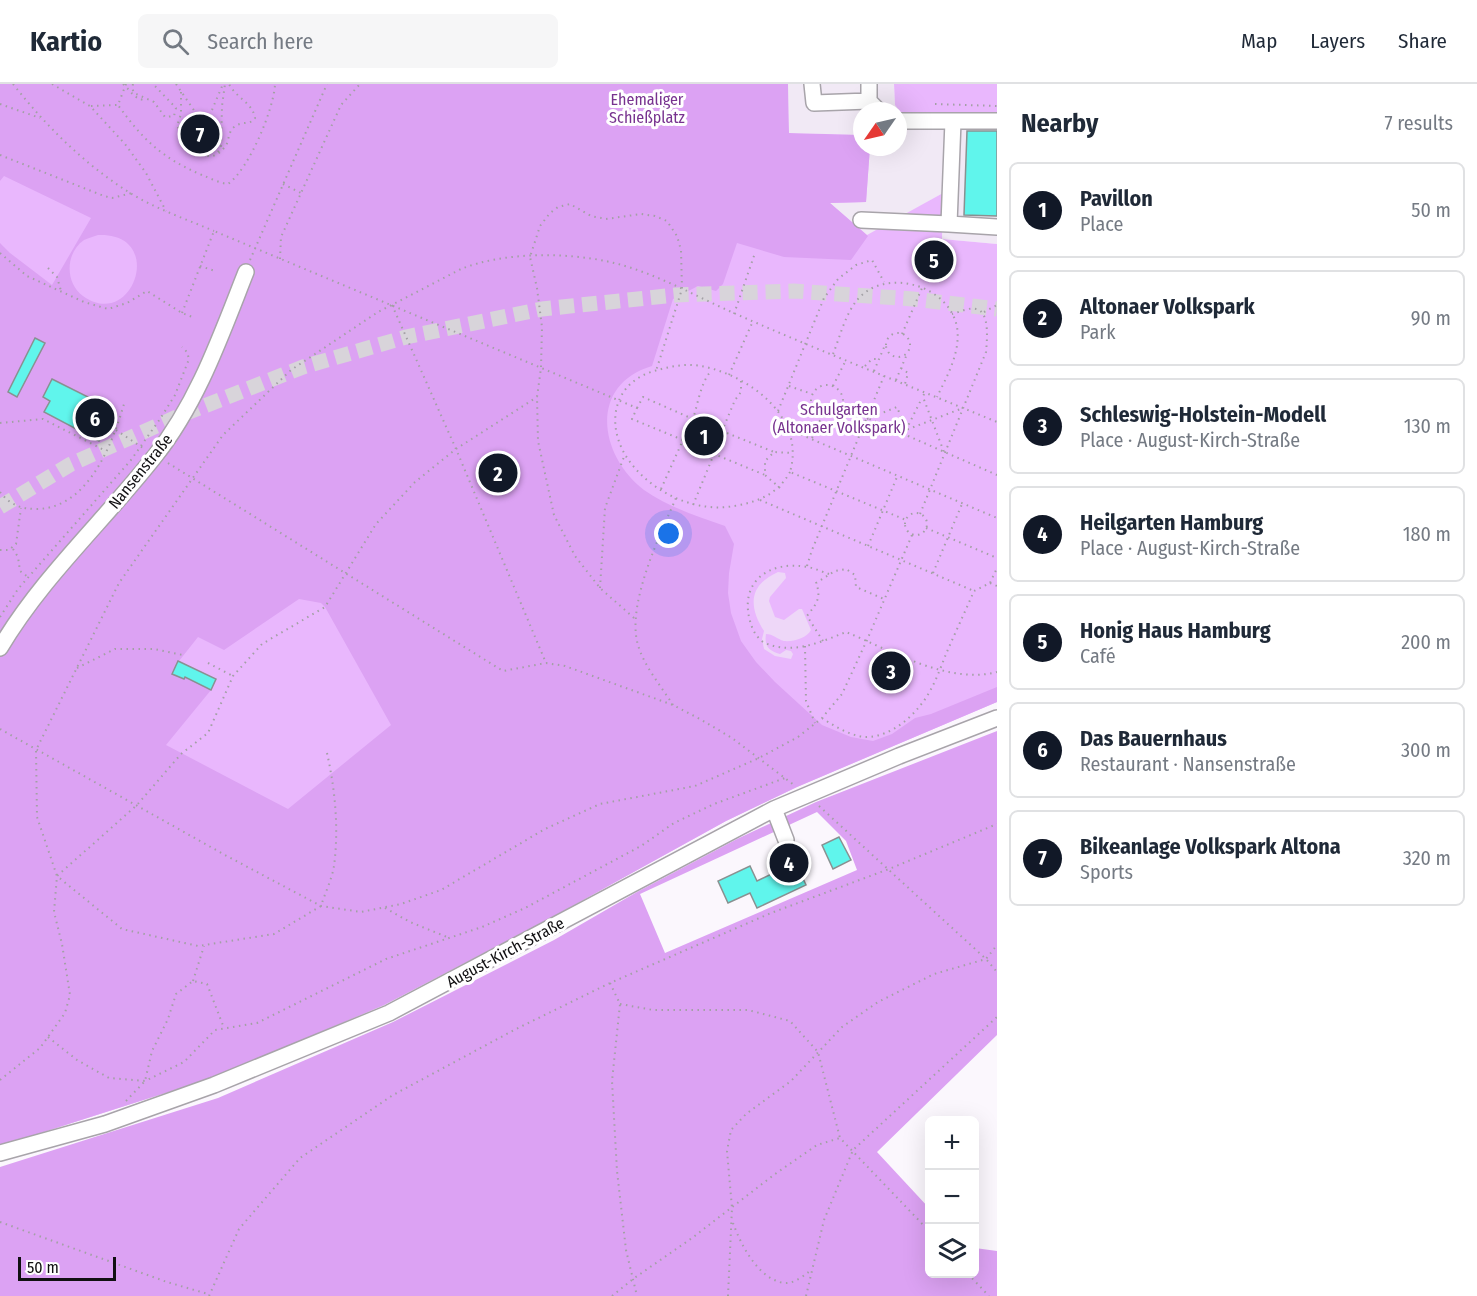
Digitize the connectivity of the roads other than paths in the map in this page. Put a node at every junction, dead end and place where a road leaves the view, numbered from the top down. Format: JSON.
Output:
{"nodes":[{"id":1,"x":812,"y":84,"type":"edge"},
{"id":2,"x":869,"y":84,"type":"edge"},
{"id":3,"x":873,"y":102,"type":"edge"},
{"id":4,"x":853,"y":105,"type":"edge"},
{"id":5,"x":907,"y":121,"type":"edge"},
{"id":6,"x":953,"y":121,"type":"junction"},
{"id":7,"x":997,"y":121,"type":"edge"},
{"id":8,"x":861,"y":220,"type":"dead end"},
{"id":9,"x":949,"y":224,"type":"junction"},
{"id":10,"x":997,"y":227,"type":"edge"},
{"id":11,"x":246,"y":272,"type":"dead end"},
{"id":12,"x":0,"y":648,"type":"edge"},
{"id":13,"x":997,"y":718,"type":"edge"},
{"id":14,"x":774,"y":809,"type":"junction"},
{"id":15,"x":786,"y":840,"type":"dead end"},
{"id":16,"x":0,"y":1153,"type":"edge"}],
"edges":[{"from":1,"to":4,"type":"street"},
{"from":2,"to":3,"type":"street"},
{"from":5,"to":6,"type":"street"},
{"from":6,"to":7,"type":"street"},
{"from":6,"to":9,"type":"street"},
{"from":8,"to":9,"type":"street"},
{"from":9,"to":10,"type":"street"},
{"from":11,"to":12,"type":"street","name":"Nansenstraße"},
{"from":13,"to":14,"type":"street","name":"August-Kirch-Straße"},
{"from":14,"to":15,"type":"street"},
{"from":14,"to":16,"type":"street","name":"August-Kirch-Straße"}]}
